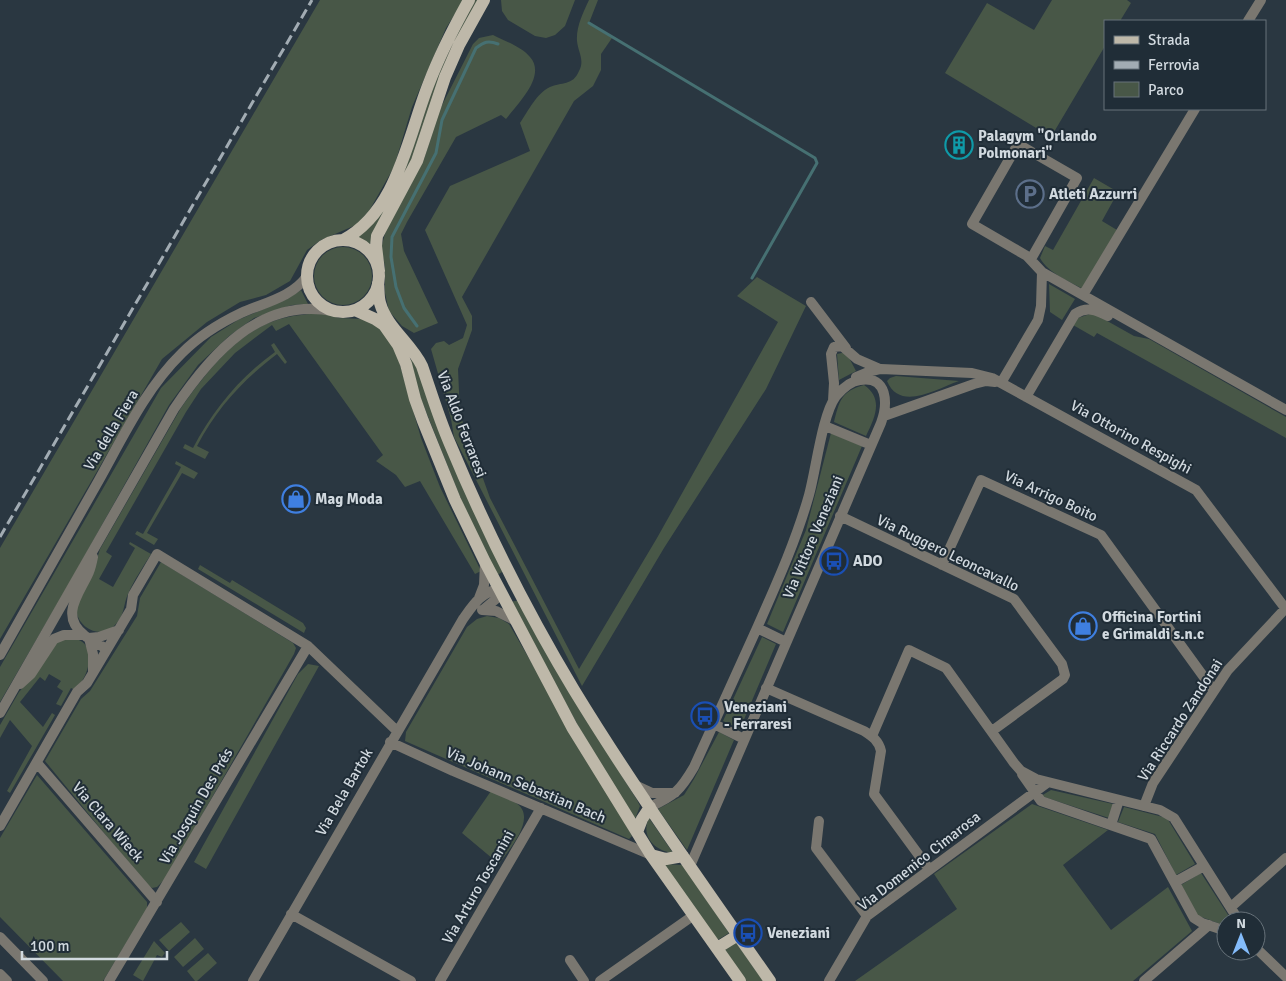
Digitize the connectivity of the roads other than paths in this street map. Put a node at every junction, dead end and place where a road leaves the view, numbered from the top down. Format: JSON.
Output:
{"nodes":[{"id":1,"x":469,"y":0,"type":"edge"},
{"id":2,"x":484,"y":0,"type":"edge"},
{"id":3,"x":1261,"y":0,"type":"edge"},
{"id":4,"x":1249,"y":20,"type":"edge"},
{"id":5,"x":1194,"y":110,"type":"edge"},
{"id":6,"x":343,"y":240,"type":"junction"},
{"id":7,"x":1031,"y":259,"type":"junction"},
{"id":8,"x":1042,"y":272,"type":"junction"},
{"id":9,"x":306,"y":276,"type":"junction"},
{"id":10,"x":379,"y":277,"type":"junction"},
{"id":11,"x":1084,"y":295,"type":"junction"},
{"id":12,"x":811,"y":302,"type":"dead end"},
{"id":13,"x":355,"y":310,"type":"junction"},
{"id":14,"x":333,"y":311,"type":"junction"},
{"id":15,"x":1153,"y":334,"type":"junction"},
{"id":16,"x":846,"y":348,"type":"junction"},
{"id":17,"x":881,"y":369,"type":"junction"},
{"id":18,"x":1001,"y":383,"type":"junction"},
{"id":19,"x":846,"y":386,"type":"junction"},
{"id":20,"x":1026,"y":397,"type":"junction"},
{"id":21,"x":833,"y":402,"type":"junction"},
{"id":22,"x":1286,"y":410,"type":"edge"},
{"id":23,"x":884,"y":416,"type":"junction"},
{"id":24,"x":825,"y":426,"type":"junction"},
{"id":25,"x":871,"y":445,"type":"junction"},
{"id":26,"x":840,"y":516,"type":"junction"},
{"id":27,"x":94,"y":547,"type":"junction"},
{"id":28,"x":485,"y":562,"type":"junction"},
{"id":29,"x":942,"y":565,"type":"junction"},
{"id":30,"x":514,"y":581,"type":"junction"},
{"id":31,"x":499,"y":589,"type":"junction"},
{"id":32,"x":478,"y":599,"type":"junction"},
{"id":33,"x":1286,"y":608,"type":"edge"},
{"id":34,"x":484,"y":610,"type":"junction"},
{"id":35,"x":463,"y":620,"type":"junction"},
{"id":36,"x":516,"y":621,"type":"junction"},
{"id":37,"x":757,"y":628,"type":"junction"},
{"id":38,"x":119,"y":630,"type":"junction"},
{"id":39,"x":86,"y":636,"type":"junction"},
{"id":40,"x":786,"y":642,"type":"junction"},
{"id":41,"x":308,"y":646,"type":"junction"},
{"id":42,"x":107,"y":649,"type":"junction"},
{"id":43,"x":0,"y":655,"type":"edge"},
{"id":44,"x":93,"y":674,"type":"junction"},
{"id":45,"x":766,"y":688,"type":"junction"},
{"id":46,"x":13,"y":690,"type":"junction"},
{"id":47,"x":1214,"y":691,"type":"junction"},
{"id":48,"x":0,"y":712,"type":"edge"},
{"id":49,"x":714,"y":724,"type":"junction"},
{"id":50,"x":397,"y":731,"type":"junction"},
{"id":51,"x":992,"y":731,"type":"junction"},
{"id":52,"x":872,"y":736,"type":"junction"},
{"id":53,"x":744,"y":739,"type":"junction"},
{"id":54,"x":390,"y":742,"type":"junction"},
{"id":55,"x":36,"y":763,"type":"junction"},
{"id":56,"x":1014,"y":763,"type":"junction"},
{"id":57,"x":1047,"y":783,"type":"junction"},
{"id":58,"x":637,"y":786,"type":"junction"},
{"id":59,"x":676,"y":793,"type":"junction"},
{"id":60,"x":1034,"y":793,"type":"junction"},
{"id":61,"x":1119,"y":800,"type":"junction"},
{"id":62,"x":1144,"y":806,"type":"junction"},
{"id":63,"x":541,"y":808,"type":"junction"},
{"id":64,"x":651,"y":809,"type":"junction"},
{"id":65,"x":819,"y":821,"type":"dead end"},
{"id":66,"x":1111,"y":825,"type":"junction"},
{"id":67,"x":0,"y":826,"type":"edge"},
{"id":68,"x":637,"y":832,"type":"junction"},
{"id":69,"x":651,"y":855,"type":"junction"},
{"id":70,"x":1286,"y":858,"type":"edge"},
{"id":71,"x":686,"y":861,"type":"junction"},
{"id":72,"x":1204,"y":866,"type":"junction"},
{"id":73,"x":929,"y":869,"type":"junction"},
{"id":74,"x":1174,"y":882,"type":"junction"},
{"id":75,"x":157,"y":902,"type":"junction"},
{"id":76,"x":1231,"y":907,"type":"junction"},
{"id":77,"x":1233,"y":911,"type":"edge"},
{"id":78,"x":291,"y":914,"type":"junction"},
{"id":79,"x":694,"y":915,"type":"junction"},
{"id":80,"x":866,"y":916,"type":"junction"},
{"id":81,"x":1209,"y":925,"type":"junction"},
{"id":82,"x":1216,"y":927,"type":"edge"},
{"id":83,"x":738,"y":935,"type":"junction"},
{"id":84,"x":0,"y":937,"type":"edge"},
{"id":85,"x":717,"y":948,"type":"junction"},
{"id":86,"x":1266,"y":957,"type":"edge"},
{"id":87,"x":570,"y":960,"type":"dead end"},
{"id":88,"x":0,"y":974,"type":"edge"},
{"id":89,"x":1286,"y":977,"type":"edge"},
{"id":90,"x":7,"y":981,"type":"edge"},
{"id":91,"x":43,"y":981,"type":"edge"},
{"id":92,"x":109,"y":981,"type":"edge"},
{"id":93,"x":252,"y":981,"type":"edge"},
{"id":94,"x":411,"y":981,"type":"edge"},
{"id":95,"x":440,"y":981,"type":"edge"},
{"id":96,"x":584,"y":981,"type":"edge"},
{"id":97,"x":600,"y":981,"type":"edge"},
{"id":98,"x":740,"y":981,"type":"edge"},
{"id":99,"x":770,"y":981,"type":"edge"},
{"id":100,"x":829,"y":981,"type":"edge"},
{"id":101,"x":1144,"y":981,"type":"edge"}],
"edges":[{"from":1,"to":6,"type":"main road"},
{"from":2,"to":10,"type":"main road","name":"Via Aldo Ferraresi"},
{"from":3,"to":4,"type":"street"},
{"from":5,"to":11,"type":"street"},
{"from":6,"to":9,"type":"main road"},
{"from":6,"to":10,"type":"main road","name":"Via Aldo Ferraresi"},
{"from":7,"to":7,"type":"street"},
{"from":7,"to":8,"type":"street"},
{"from":8,"to":11,"type":"street"},
{"from":8,"to":18,"type":"street"},
{"from":9,"to":14,"type":"main road"},
{"from":9,"to":43,"type":"street","name":"Via della Fiera"},
{"from":10,"to":13,"type":"main road"},
{"from":10,"to":30,"type":"main road","name":"Via Aldo Ferraresi"},
{"from":11,"to":15,"type":"street"},
{"from":12,"to":16,"type":"street","name":"Via Ottorino Respighi"},
{"from":13,"to":14,"type":"main road"},
{"from":13,"to":28,"type":"main road"},
{"from":14,"to":27,"type":"street"},
{"from":15,"to":20,"type":"street"},
{"from":15,"to":22,"type":"street"},
{"from":16,"to":17,"type":"street","name":"Via Ottorino Respighi"},
{"from":16,"to":21,"type":"street"},
{"from":17,"to":18,"type":"street","name":"Via Ottorino Respighi"},
{"from":17,"to":19,"type":"street","name":"Via Ottorino Respighi"},
{"from":18,"to":20,"type":"street","name":"Via Ottorino Respighi"},
{"from":18,"to":23,"type":"street","name":"Via Ottorino Respighi"},
{"from":19,"to":21,"type":"street","name":"Via Vittore Veneziani"},
{"from":19,"to":23,"type":"street","name":"Via Vittore Veneziani"},
{"from":20,"to":33,"type":"street","name":"Via Ottorino Respighi"},
{"from":21,"to":24,"type":"street","name":"Via Vittore Veneziani"},
{"from":23,"to":25,"type":"street","name":"Via Vittore Veneziani"},
{"from":24,"to":25,"type":"street"},
{"from":24,"to":37,"type":"street","name":"Via Vittore Veneziani"},
{"from":25,"to":26,"type":"street","name":"Via Vittore Veneziani"},
{"from":26,"to":29,"type":"street","name":"Via Ruggero Leoncavallo"},
{"from":26,"to":40,"type":"street","name":"Via Vittore Veneziani"},
{"from":27,"to":39,"type":"street"},
{"from":27,"to":46,"type":"street"},
{"from":28,"to":31,"type":"main road"},
{"from":28,"to":32,"type":"street","name":"Via Bela Bartok"},
{"from":29,"to":47,"type":"street","name":"Via Arrigo Boito"},
{"from":29,"to":51,"type":"street","name":"Via Ruggero Leoncavallo"},
{"from":30,"to":31,"type":"main road"},
{"from":30,"to":58,"type":"main road","name":"Via Aldo Ferraresi"},
{"from":31,"to":32,"type":"street","name":"Via Bela Bartok"},
{"from":31,"to":34,"type":"street"},
{"from":31,"to":36,"type":"main road"},
{"from":32,"to":35,"type":"street","name":"Via Bela Bartok"},
{"from":33,"to":47,"type":"street","name":"Via Riccardo Zandonai"},
{"from":34,"to":35,"type":"street"},
{"from":34,"to":36,"type":"street"},
{"from":35,"to":50,"type":"street","name":"Via Bela Bartok"},
{"from":36,"to":68,"type":"main road"},
{"from":37,"to":40,"type":"street"},
{"from":37,"to":49,"type":"street","name":"Via Vittore Veneziani"},
{"from":38,"to":39,"type":"street"},
{"from":38,"to":41,"type":"street"},
{"from":38,"to":42,"type":"street"},
{"from":39,"to":42,"type":"street"},
{"from":39,"to":44,"type":"street"},
{"from":39,"to":46,"type":"street"},
{"from":40,"to":45,"type":"street","name":"Via Vittore Veneziani"},
{"from":41,"to":50,"type":"street"},
{"from":41,"to":75,"type":"street","name":"Via Josquin Des Prés"},
{"from":42,"to":44,"type":"street"},
{"from":44,"to":55,"type":"street"},
{"from":45,"to":52,"type":"street"},
{"from":45,"to":53,"type":"street","name":"Via Vittore Veneziani"},
{"from":46,"to":48,"type":"street"},
{"from":47,"to":62,"type":"street","name":"Via Riccardo Zandonai"},
{"from":49,"to":53,"type":"street"},
{"from":49,"to":59,"type":"street","name":"Via Vittore Veneziani"},
{"from":50,"to":54,"type":"street","name":"Via Bela Bartok"},
{"from":51,"to":52,"type":"street"},
{"from":51,"to":56,"type":"street"},
{"from":52,"to":73,"type":"street"},
{"from":53,"to":71,"type":"street","name":"Via Vittore Veneziani"},
{"from":54,"to":63,"type":"street","name":"Via Johann Sebastian Bach"},
{"from":54,"to":78,"type":"street","name":"Via Bela Bartok"},
{"from":55,"to":67,"type":"street"},
{"from":55,"to":75,"type":"street","name":"Via Clara Wieck"},
{"from":56,"to":57,"type":"street","name":"Via Riccardo Zandonai"},
{"from":56,"to":60,"type":"street"},
{"from":57,"to":60,"type":"street","name":"Via Domenico Cimarosa"},
{"from":57,"to":61,"type":"street","name":"Via Riccardo Zandonai"},
{"from":58,"to":59,"type":"street"},
{"from":58,"to":64,"type":"main road","name":"Via Aldo Ferraresi"},
{"from":59,"to":64,"type":"street","name":"Via Vittore Veneziani"},
{"from":60,"to":66,"type":"street"},
{"from":60,"to":73,"type":"street","name":"Via Domenico Cimarosa"},
{"from":61,"to":62,"type":"street","name":"Via Riccardo Zandonai"},
{"from":61,"to":66,"type":"street"},
{"from":62,"to":72,"type":"street","name":"Via Riccardo Zandonai"},
{"from":63,"to":69,"type":"street","name":"Via Johann Sebastian Bach"},
{"from":63,"to":95,"type":"street","name":"Via Arturo Toscanini"},
{"from":64,"to":68,"type":"main road"},
{"from":64,"to":71,"type":"main road"},
{"from":65,"to":80,"type":"street"},
{"from":66,"to":74,"type":"street"},
{"from":68,"to":69,"type":"main road"},
{"from":69,"to":71,"type":"main road","name":"Via Vittore Veneziani"},
{"from":69,"to":79,"type":"main road"},
{"from":70,"to":76,"type":"street"},
{"from":71,"to":83,"type":"main road"},
{"from":72,"to":74,"type":"street"},
{"from":72,"to":76,"type":"street","name":"Via Riccardo Zandonai"},
{"from":73,"to":80,"type":"street","name":"Via Domenico Cimarosa"},
{"from":74,"to":81,"type":"street"},
{"from":75,"to":92,"type":"street","name":"Via Josquin Des Prés"},
{"from":76,"to":77,"type":"street","name":"Via Riccardo Zandonai"},
{"from":78,"to":93,"type":"street","name":"Via Bela Bartok"},
{"from":78,"to":94,"type":"street"},
{"from":79,"to":85,"type":"main road"},
{"from":79,"to":97,"type":"street"},
{"from":80,"to":100,"type":"street","name":"Via Domenico Cimarosa"},
{"from":81,"to":82,"type":"street"},
{"from":81,"to":101,"type":"street"},
{"from":83,"to":85,"type":"main road"},
{"from":83,"to":99,"type":"main road"},
{"from":84,"to":91,"type":"street"},
{"from":85,"to":98,"type":"main road"},
{"from":86,"to":89,"type":"street"},
{"from":87,"to":96,"type":"street"},
{"from":88,"to":90,"type":"street"}]}
